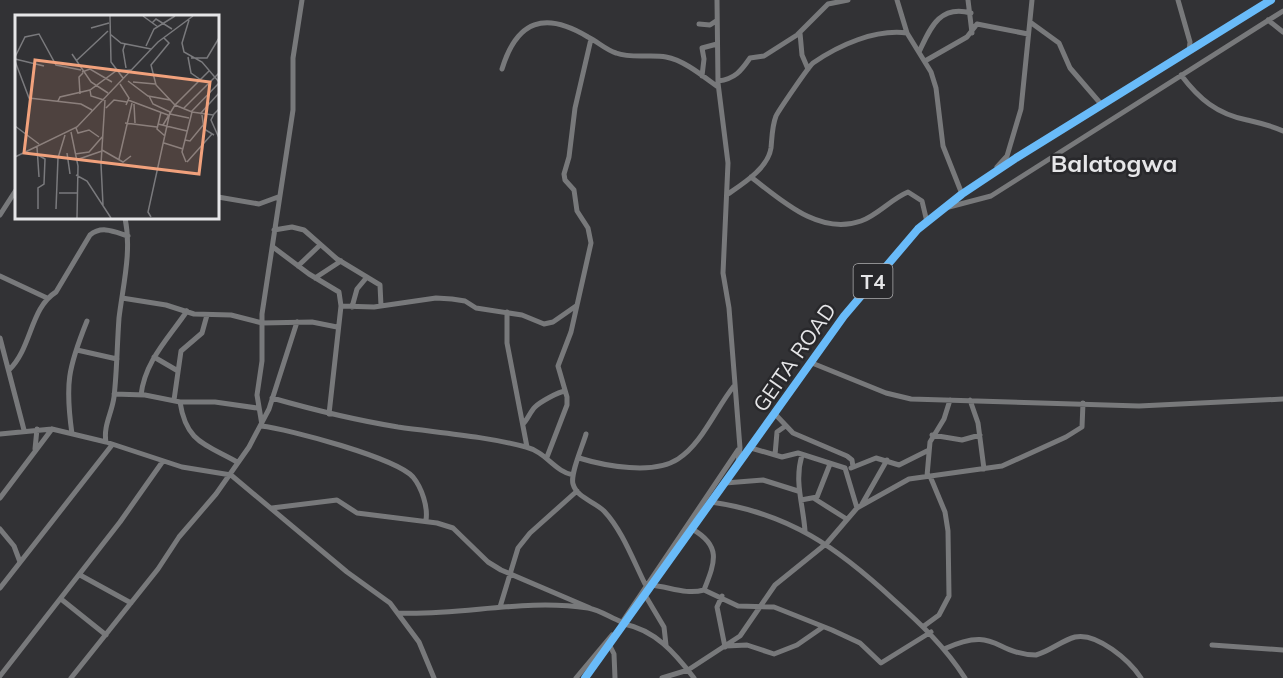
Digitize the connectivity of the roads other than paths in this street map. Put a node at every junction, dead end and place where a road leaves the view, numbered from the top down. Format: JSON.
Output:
{"nodes":[{"id":1,"x":302,"y":0,"type":"edge"},
{"id":2,"x":717,"y":0,"type":"edge"},
{"id":3,"x":848,"y":0,"type":"edge"},
{"id":4,"x":897,"y":0,"type":"edge"},
{"id":5,"x":968,"y":0,"type":"edge"},
{"id":6,"x":1032,"y":0,"type":"edge"},
{"id":7,"x":1178,"y":0,"type":"edge"},
{"id":8,"x":1271,"y":0,"type":"edge"},
{"id":9,"x":1283,"y":11,"type":"edge"},
{"id":10,"x":971,"y":13,"type":"junction"},
{"id":11,"x":1268,"y":20,"type":"junction"},
{"id":12,"x":716,"y":21,"type":"junction"},
{"id":13,"x":1030,"y":22,"type":"junction"},
{"id":14,"x":699,"y":24,"type":"dead end"},
{"id":15,"x":1283,"y":32,"type":"edge"},
{"id":16,"x":800,"y":33,"type":"junction"},
{"id":17,"x":907,"y":33,"type":"junction"},
{"id":18,"x":972,"y":33,"type":"junction"},
{"id":19,"x":1028,"y":34,"type":"junction"},
{"id":20,"x":591,"y":39,"type":"junction"},
{"id":21,"x":717,"y":44,"type":"junction"},
{"id":22,"x":919,"y":52,"type":"junction"},
{"id":23,"x":1189,"y":52,"type":"junction"},
{"id":24,"x":926,"y":61,"type":"junction"},
{"id":25,"x":502,"y":69,"type":"dead end"},
{"id":26,"x":808,"y":69,"type":"junction"},
{"id":27,"x":1181,"y":75,"type":"junction"},
{"id":28,"x":702,"y":76,"type":"junction"},
{"id":29,"x":718,"y":84,"type":"junction"},
{"id":30,"x":1100,"y":106,"type":"junction"},
{"id":31,"x":1283,"y":131,"type":"edge"},
{"id":32,"x":993,"y":173,"type":"junction"},
{"id":33,"x":750,"y":177,"type":"junction"},
{"id":34,"x":15,"y":192,"type":"edge"},
{"id":35,"x":728,"y":194,"type":"junction"},
{"id":36,"x":962,"y":194,"type":"junction"},
{"id":37,"x":219,"y":197,"type":"edge"},
{"id":38,"x":278,"y":197,"type":"junction"},
{"id":39,"x":942,"y":208,"type":"junction"},
{"id":40,"x":0,"y":215,"type":"edge"},
{"id":41,"x":125,"y":219,"type":"edge"},
{"id":42,"x":927,"y":222,"type":"junction"},
{"id":43,"x":274,"y":230,"type":"junction"},
{"id":44,"x":128,"y":236,"type":"junction"},
{"id":45,"x":320,"y":245,"type":"junction"},
{"id":46,"x":273,"y":247,"type":"junction"},
{"id":47,"x":341,"y":261,"type":"junction"},
{"id":48,"x":298,"y":266,"type":"junction"},
{"id":49,"x":0,"y":276,"type":"edge"},
{"id":50,"x":367,"y":277,"type":"junction"},
{"id":51,"x":315,"y":278,"type":"junction"},
{"id":52,"x":47,"y":297,"type":"junction"},
{"id":53,"x":122,"y":298,"type":"junction"},
{"id":54,"x":341,"y":306,"type":"junction"},
{"id":55,"x":381,"y":306,"type":"junction"},
{"id":56,"x":576,"y":306,"type":"junction"},
{"id":57,"x":352,"y":307,"type":"junction"},
{"id":58,"x":187,"y":311,"type":"junction"},
{"id":59,"x":507,"y":312,"type":"junction"},
{"id":60,"x":207,"y":315,"type":"junction"},
{"id":61,"x":87,"y":321,"type":"dead end"},
{"id":62,"x":297,"y":322,"type":"junction"},
{"id":63,"x":262,"y":323,"type":"junction"},
{"id":64,"x":337,"y":327,"type":"junction"},
{"id":65,"x":0,"y":338,"type":"edge"},
{"id":66,"x":77,"y":350,"type":"junction"},
{"id":67,"x":154,"y":357,"type":"junction"},
{"id":68,"x":117,"y":359,"type":"junction"},
{"id":69,"x":812,"y":363,"type":"junction"},
{"id":70,"x":9,"y":370,"type":"junction"},
{"id":71,"x":178,"y":371,"type":"junction"},
{"id":72,"x":734,"y":386,"type":"junction"},
{"id":73,"x":565,"y":392,"type":"junction"},
{"id":74,"x":114,"y":394,"type":"junction"},
{"id":75,"x":141,"y":395,"type":"junction"},
{"id":76,"x":272,"y":398,"type":"junction"},
{"id":77,"x":950,"y":399,"type":"junction"},
{"id":78,"x":1283,"y":399,"type":"edge"},
{"id":79,"x":970,"y":400,"type":"junction"},
{"id":80,"x":177,"y":401,"type":"junction"},
{"id":81,"x":1083,"y":403,"type":"junction"},
{"id":82,"x":257,"y":408,"type":"junction"},
{"id":83,"x":329,"y":414,"type":"junction"},
{"id":84,"x":775,"y":414,"type":"junction"},
{"id":85,"x":523,"y":424,"type":"junction"},
{"id":86,"x":261,"y":425,"type":"junction"},
{"id":87,"x":784,"y":426,"type":"junction"},
{"id":88,"x":37,"y":429,"type":"junction"},
{"id":89,"x":52,"y":429,"type":"junction"},
{"id":90,"x":24,"y":430,"type":"junction"},
{"id":91,"x":0,"y":434,"type":"edge"},
{"id":92,"x":72,"y":434,"type":"junction"},
{"id":93,"x":586,"y":434,"type":"dead end"},
{"id":94,"x":932,"y":435,"type":"junction"},
{"id":95,"x":980,"y":435,"type":"junction"},
{"id":96,"x":106,"y":442,"type":"junction"},
{"id":97,"x":112,"y":445,"type":"junction"},
{"id":98,"x":527,"y":447,"type":"junction"},
{"id":99,"x":740,"y":448,"type":"junction"},
{"id":100,"x":751,"y":448,"type":"junction"},
{"id":101,"x":929,"y":450,"type":"junction"},
{"id":102,"x":35,"y":451,"type":"junction"},
{"id":103,"x":775,"y":455,"type":"junction"},
{"id":104,"x":802,"y":455,"type":"junction"},
{"id":105,"x":548,"y":457,"type":"junction"},
{"id":106,"x":579,"y":458,"type":"junction"},
{"id":107,"x":887,"y":460,"type":"junction"},
{"id":108,"x":163,"y":461,"type":"junction"},
{"id":109,"x":237,"y":462,"type":"junction"},
{"id":110,"x":830,"y":464,"type":"junction"},
{"id":111,"x":738,"y":466,"type":"junction"},
{"id":112,"x":853,"y":467,"type":"junction"},
{"id":113,"x":845,"y":469,"type":"junction"},
{"id":114,"x":984,"y":469,"type":"junction"},
{"id":115,"x":231,"y":475,"type":"junction"},
{"id":116,"x":573,"y":475,"type":"junction"},
{"id":117,"x":929,"y":476,"type":"junction"},
{"id":118,"x":725,"y":483,"type":"junction"},
{"id":119,"x":577,"y":490,"type":"junction"},
{"id":120,"x":798,"y":491,"type":"junction"},
{"id":121,"x":0,"y":498,"type":"edge"},
{"id":122,"x":815,"y":499,"type":"junction"},
{"id":123,"x":801,"y":500,"type":"junction"},
{"id":124,"x":711,"y":502,"type":"junction"},
{"id":125,"x":859,"y":507,"type":"junction"},
{"id":126,"x":272,"y":508,"type":"junction"},
{"id":127,"x":845,"y":518,"type":"junction"},
{"id":128,"x":426,"y":520,"type":"junction"},
{"id":129,"x":0,"y":529,"type":"edge"},
{"id":130,"x":692,"y":529,"type":"junction"},
{"id":131,"x":805,"y":531,"type":"junction"},
{"id":132,"x":826,"y":543,"type":"junction"},
{"id":133,"x":20,"y":562,"type":"junction"},
{"id":134,"x":80,"y":575,"type":"junction"},
{"id":135,"x":512,"y":575,"type":"junction"},
{"id":136,"x":648,"y":585,"type":"junction"},
{"id":137,"x":0,"y":588,"type":"edge"},
{"id":138,"x":704,"y":590,"type":"junction"},
{"id":139,"x":645,"y":595,"type":"junction"},
{"id":140,"x":722,"y":596,"type":"junction"},
{"id":141,"x":61,"y":599,"type":"junction"},
{"id":142,"x":131,"y":603,"type":"junction"},
{"id":143,"x":762,"y":605,"type":"junction"},
{"id":144,"x":500,"y":607,"type":"junction"},
{"id":145,"x":590,"y":608,"type":"junction"},
{"id":146,"x":398,"y":613,"type":"junction"},
{"id":147,"x":623,"y":623,"type":"junction"},
{"id":148,"x":924,"y":626,"type":"junction"},
{"id":149,"x":823,"y":627,"type":"junction"},
{"id":150,"x":931,"y":632,"type":"junction"},
{"id":151,"x":106,"y":634,"type":"junction"},
{"id":152,"x":609,"y":644,"type":"junction"},
{"id":153,"x":666,"y":645,"type":"junction"},
{"id":154,"x":1212,"y":645,"type":"dead end"},
{"id":155,"x":726,"y":646,"type":"junction"},
{"id":156,"x":945,"y":649,"type":"junction"},
{"id":157,"x":1283,"y":650,"type":"edge"},
{"id":158,"x":688,"y":670,"type":"junction"},
{"id":159,"x":0,"y":676,"type":"edge"},
{"id":160,"x":71,"y":678,"type":"edge"},
{"id":161,"x":434,"y":678,"type":"edge"},
{"id":162,"x":576,"y":678,"type":"edge"},
{"id":163,"x":585,"y":678,"type":"edge"},
{"id":164,"x":615,"y":678,"type":"edge"},
{"id":165,"x":662,"y":678,"type":"edge"},
{"id":166,"x":694,"y":678,"type":"edge"},
{"id":167,"x":965,"y":678,"type":"edge"},
{"id":168,"x":1141,"y":678,"type":"edge"}],
"edges":[{"from":1,"to":38,"type":"street"},
{"from":2,"to":12,"type":"street"},
{"from":3,"to":16,"type":"street"},
{"from":4,"to":17,"type":"street"},
{"from":5,"to":10,"type":"street"},
{"from":6,"to":13,"type":"street"},
{"from":7,"to":23,"type":"street"},
{"from":8,"to":23,"type":"highway","name":"GEITA ROAD","number":"T4"},
{"from":9,"to":11,"type":"street"},
{"from":10,"to":18,"type":"street"},
{"from":10,"to":22,"type":"street"},
{"from":11,"to":15,"type":"street"},
{"from":11,"to":27,"type":"street"},
{"from":12,"to":14,"type":"street"},
{"from":12,"to":21,"type":"street"},
{"from":13,"to":19,"type":"street"},
{"from":13,"to":30,"type":"street"},
{"from":16,"to":26,"type":"street"},
{"from":16,"to":29,"type":"street"},
{"from":17,"to":22,"type":"street"},
{"from":17,"to":26,"type":"street"},
{"from":18,"to":19,"type":"street"},
{"from":18,"to":24,"type":"street"},
{"from":19,"to":32,"type":"street"},
{"from":20,"to":25,"type":"street"},
{"from":20,"to":28,"type":"street"},
{"from":20,"to":56,"type":"street"},
{"from":21,"to":28,"type":"street"},
{"from":21,"to":29,"type":"street"},
{"from":22,"to":24,"type":"street"},
{"from":23,"to":30,"type":"highway","name":"GEITA ROAD","number":"T4"},
{"from":24,"to":36,"type":"street"},
{"from":26,"to":33,"type":"street"},
{"from":27,"to":31,"type":"street"},
{"from":27,"to":39,"type":"street"},
{"from":28,"to":29,"type":"street"},
{"from":29,"to":35,"type":"street"},
{"from":30,"to":32,"type":"highway","name":"GEITA ROAD","number":"T4"},
{"from":32,"to":36,"type":"highway","name":"GEITA ROAD","number":"T4"},
{"from":33,"to":35,"type":"street"},
{"from":33,"to":42,"type":"street"},
{"from":34,"to":40,"type":"street"},
{"from":35,"to":72,"type":"street"},
{"from":36,"to":39,"type":"highway","name":"GEITA ROAD","number":"T4"},
{"from":37,"to":38,"type":"street"},
{"from":38,"to":43,"type":"street"},
{"from":39,"to":42,"type":"highway","name":"GEITA ROAD","number":"T4"},
{"from":41,"to":44,"type":"street"},
{"from":42,"to":69,"type":"highway","name":"GEITA ROAD","number":"T4"},
{"from":43,"to":45,"type":"street"},
{"from":43,"to":46,"type":"street"},
{"from":44,"to":52,"type":"street"},
{"from":44,"to":53,"type":"street"},
{"from":45,"to":47,"type":"street"},
{"from":45,"to":48,"type":"street"},
{"from":46,"to":48,"type":"street"},
{"from":46,"to":63,"type":"street"},
{"from":47,"to":50,"type":"street"},
{"from":47,"to":51,"type":"street"},
{"from":48,"to":51,"type":"street"},
{"from":49,"to":52,"type":"street"},
{"from":50,"to":55,"type":"street"},
{"from":50,"to":57,"type":"street"},
{"from":51,"to":54,"type":"street"},
{"from":52,"to":70,"type":"street"},
{"from":53,"to":58,"type":"street"},
{"from":53,"to":68,"type":"street"},
{"from":54,"to":57,"type":"street"},
{"from":54,"to":64,"type":"street"},
{"from":55,"to":57,"type":"street"},
{"from":55,"to":59,"type":"street"},
{"from":56,"to":59,"type":"street"},
{"from":56,"to":73,"type":"street"},
{"from":58,"to":60,"type":"street"},
{"from":58,"to":67,"type":"street"},
{"from":59,"to":85,"type":"street"},
{"from":60,"to":63,"type":"street"},
{"from":60,"to":71,"type":"street"},
{"from":61,"to":66,"type":"street"},
{"from":62,"to":63,"type":"street"},
{"from":62,"to":64,"type":"street"},
{"from":62,"to":76,"type":"street"},
{"from":63,"to":82,"type":"street"},
{"from":64,"to":83,"type":"street"},
{"from":65,"to":70,"type":"street"},
{"from":66,"to":68,"type":"street"},
{"from":66,"to":92,"type":"street"},
{"from":67,"to":71,"type":"street"},
{"from":67,"to":75,"type":"street"},
{"from":68,"to":74,"type":"street"},
{"from":69,"to":77,"type":"street"},
{"from":69,"to":84,"type":"highway","name":"GEITA ROAD","number":"T4"},
{"from":70,"to":90,"type":"street"},
{"from":71,"to":80,"type":"street"},
{"from":72,"to":99,"type":"street"},
{"from":72,"to":106,"type":"street"},
{"from":73,"to":85,"type":"street"},
{"from":73,"to":105,"type":"street"},
{"from":74,"to":75,"type":"street"},
{"from":74,"to":96,"type":"street"},
{"from":75,"to":80,"type":"street"},
{"from":76,"to":83,"type":"street"},
{"from":76,"to":86,"type":"street"},
{"from":77,"to":79,"type":"street"},
{"from":77,"to":94,"type":"street"},
{"from":78,"to":81,"type":"street"},
{"from":79,"to":81,"type":"street"},
{"from":79,"to":95,"type":"street"},
{"from":80,"to":82,"type":"street"},
{"from":80,"to":109,"type":"street"},
{"from":81,"to":114,"type":"street"},
{"from":82,"to":86,"type":"street"},
{"from":83,"to":98,"type":"street"},
{"from":84,"to":87,"type":"street"},
{"from":84,"to":100,"type":"highway","name":"GEITA ROAD","number":"T4"},
{"from":85,"to":98,"type":"street"},
{"from":86,"to":109,"type":"street"},
{"from":86,"to":128,"type":"street"},
{"from":87,"to":103,"type":"street"},
{"from":87,"to":112,"type":"street"},
{"from":88,"to":89,"type":"street"},
{"from":88,"to":90,"type":"street"},
{"from":88,"to":102,"type":"street"},
{"from":89,"to":92,"type":"street"},
{"from":89,"to":102,"type":"street"},
{"from":90,"to":91,"type":"street"},
{"from":92,"to":96,"type":"street"},
{"from":93,"to":106,"type":"street"},
{"from":94,"to":95,"type":"street"},
{"from":94,"to":101,"type":"street"},
{"from":95,"to":114,"type":"street"},
{"from":96,"to":97,"type":"street"},
{"from":97,"to":108,"type":"street"},
{"from":97,"to":133,"type":"street"},
{"from":98,"to":105,"type":"street"},
{"from":99,"to":111,"type":"street"},
{"from":99,"to":136,"type":"street"},
{"from":100,"to":103,"type":"street"},
{"from":100,"to":111,"type":"highway","name":"GEITA ROAD","number":"T4"},
{"from":101,"to":107,"type":"street"},
{"from":101,"to":117,"type":"street"},
{"from":102,"to":121,"type":"street"},
{"from":103,"to":104,"type":"street"},
{"from":104,"to":110,"type":"street"},
{"from":104,"to":120,"type":"street"},
{"from":105,"to":116,"type":"street"},
{"from":106,"to":116,"type":"street"},
{"from":107,"to":112,"type":"street"},
{"from":107,"to":125,"type":"street"},
{"from":108,"to":115,"type":"street"},
{"from":108,"to":134,"type":"street"},
{"from":109,"to":115,"type":"street"},
{"from":110,"to":113,"type":"street"},
{"from":110,"to":122,"type":"street"},
{"from":111,"to":118,"type":"highway","name":"GEITA ROAD","number":"T4"},
{"from":112,"to":113,"type":"street"},
{"from":113,"to":125,"type":"street"},
{"from":114,"to":117,"type":"street"},
{"from":115,"to":126,"type":"street"},
{"from":115,"to":142,"type":"street"},
{"from":116,"to":119,"type":"street"},
{"from":117,"to":125,"type":"street"},
{"from":117,"to":148,"type":"street"},
{"from":118,"to":120,"type":"street"},
{"from":118,"to":124,"type":"highway","name":"GEITA ROAD","number":"T4"},
{"from":119,"to":135,"type":"street"},
{"from":119,"to":136,"type":"street"},
{"from":120,"to":123,"type":"street"},
{"from":122,"to":123,"type":"street"},
{"from":122,"to":127,"type":"street"},
{"from":123,"to":131,"type":"street"},
{"from":124,"to":130,"type":"highway","name":"GEITA ROAD","number":"T4"},
{"from":124,"to":131,"type":"street"},
{"from":125,"to":127,"type":"street"},
{"from":126,"to":128,"type":"street"},
{"from":126,"to":146,"type":"street"},
{"from":127,"to":132,"type":"street"},
{"from":128,"to":135,"type":"street"},
{"from":129,"to":133,"type":"street"},
{"from":130,"to":136,"type":"highway","name":"GEITA ROAD","number":"T4"},
{"from":130,"to":138,"type":"street"},
{"from":131,"to":132,"type":"street"},
{"from":132,"to":143,"type":"street"},
{"from":132,"to":148,"type":"street"},
{"from":133,"to":137,"type":"street"},
{"from":134,"to":141,"type":"street"},
{"from":134,"to":142,"type":"street"},
{"from":135,"to":144,"type":"street"},
{"from":135,"to":145,"type":"street"},
{"from":136,"to":138,"type":"street"},
{"from":136,"to":139,"type":"highway","name":"GEITA ROAD","number":"T4"},
{"from":136,"to":147,"type":"street"},
{"from":138,"to":140,"type":"street"},
{"from":139,"to":147,"type":"highway","name":"GEITA ROAD","number":"T4"},
{"from":139,"to":153,"type":"street"},
{"from":140,"to":143,"type":"street"},
{"from":140,"to":155,"type":"street"},
{"from":141,"to":151,"type":"street"},
{"from":141,"to":159,"type":"street"},
{"from":142,"to":151,"type":"street"},
{"from":143,"to":149,"type":"street"},
{"from":143,"to":155,"type":"street"},
{"from":144,"to":145,"type":"street"},
{"from":144,"to":146,"type":"street"},
{"from":145,"to":147,"type":"street"},
{"from":146,"to":161,"type":"street"},
{"from":147,"to":152,"type":"highway","name":"GEITA ROAD","number":"T4"},
{"from":147,"to":153,"type":"street"},
{"from":147,"to":162,"type":"street"},
{"from":148,"to":150,"type":"street"},
{"from":149,"to":150,"type":"street"},
{"from":149,"to":155,"type":"street"},
{"from":150,"to":156,"type":"street"},
{"from":151,"to":160,"type":"street"},
{"from":152,"to":163,"type":"highway","name":"GEITA ROAD","number":"T4"},
{"from":152,"to":164,"type":"street"},
{"from":153,"to":158,"type":"street"},
{"from":154,"to":157,"type":"street"},
{"from":155,"to":158,"type":"street"},
{"from":156,"to":167,"type":"street"},
{"from":156,"to":168,"type":"street"},
{"from":158,"to":165,"type":"street"},
{"from":158,"to":166,"type":"street"}]}
